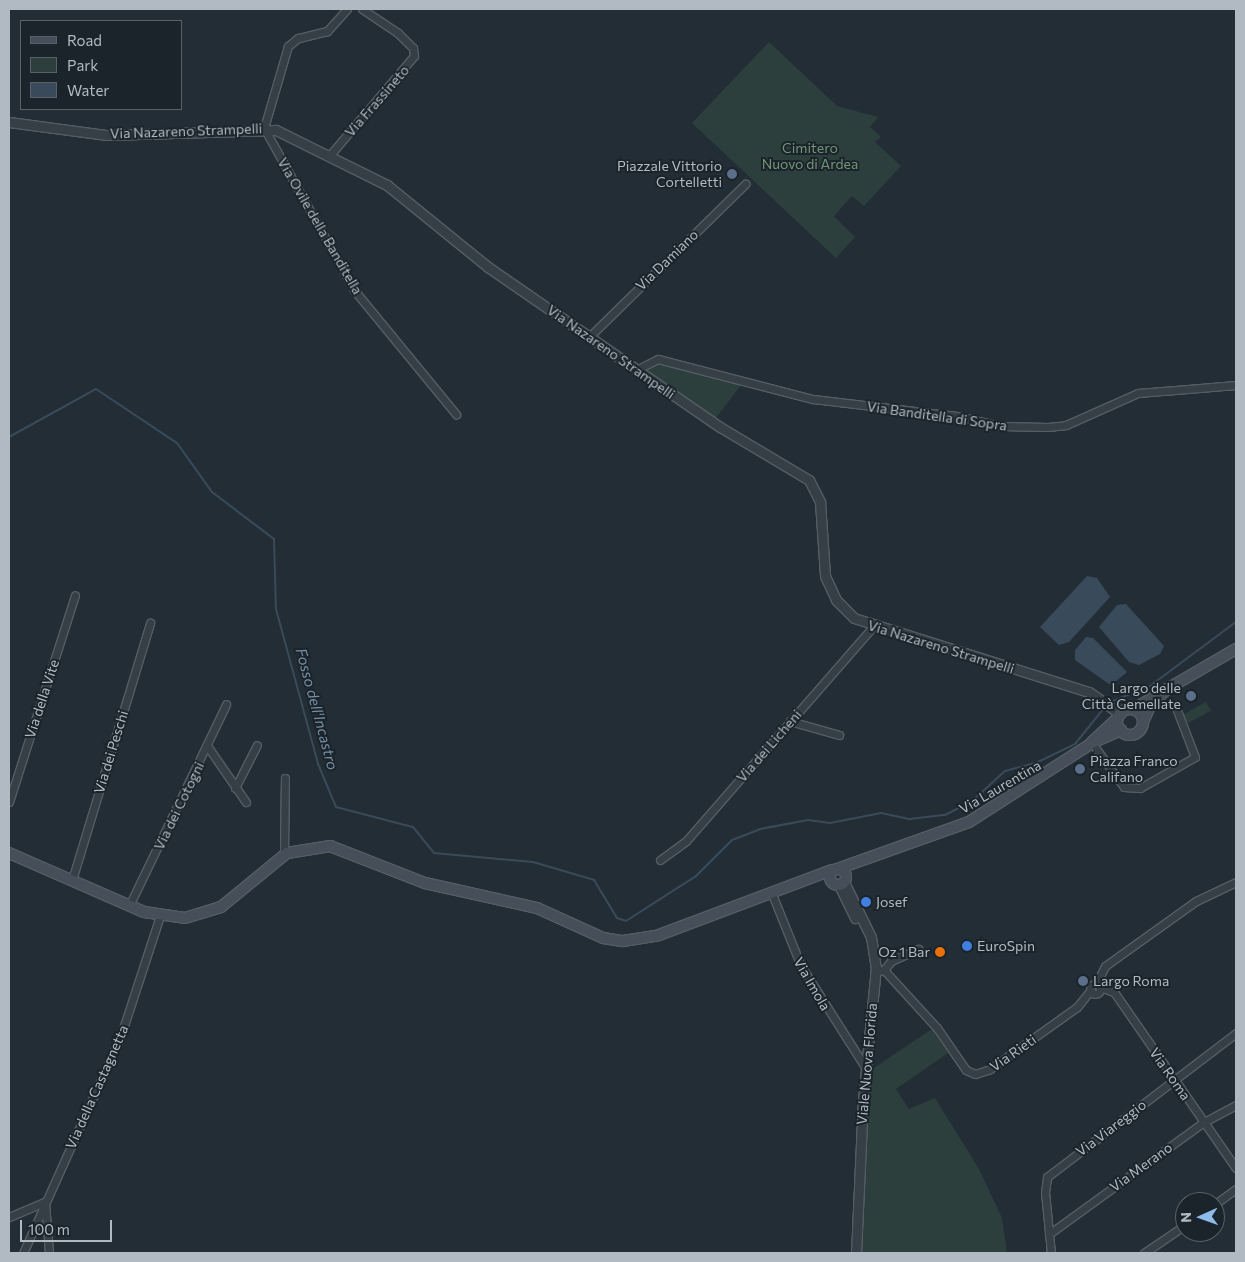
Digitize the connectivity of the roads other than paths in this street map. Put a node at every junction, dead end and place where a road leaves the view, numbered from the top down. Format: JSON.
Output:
{"nodes":[{"id":1,"x":347,"y":9,"type":"edge"},
{"id":2,"x":362,"y":9,"type":"edge"},
{"id":3,"x":9,"y":122,"type":"edge"},
{"id":4,"x":264,"y":128,"type":"junction"},
{"id":5,"x":330,"y":155,"type":"junction"},
{"id":6,"x":745,"y":184,"type":"dead end"},
{"id":7,"x":589,"y":337,"type":"junction"},
{"id":8,"x":638,"y":369,"type":"junction"},
{"id":9,"x":1236,"y":385,"type":"edge"},
{"id":10,"x":456,"y":414,"type":"dead end"},
{"id":11,"x":75,"y":595,"type":"dead end"},
{"id":12,"x":150,"y":623,"type":"dead end"},
{"id":13,"x":873,"y":627,"type":"junction"},
{"id":14,"x":1236,"y":649,"type":"edge"},
{"id":15,"x":1163,"y":693,"type":"junction"},
{"id":16,"x":226,"y":704,"type":"dead end"},
{"id":17,"x":1175,"y":705,"type":"dead end"},
{"id":18,"x":1134,"y":709,"type":"junction"},
{"id":19,"x":1117,"y":713,"type":"junction"},
{"id":20,"x":790,"y":722,"type":"junction"},
{"id":21,"x":1143,"y":722,"type":"junction"},
{"id":22,"x":1121,"y":730,"type":"junction"},
{"id":23,"x":839,"y":735,"type":"dead end"},
{"id":24,"x":1092,"y":743,"type":"junction"},
{"id":25,"x":257,"y":745,"type":"dead end"},
{"id":26,"x":208,"y":747,"type":"junction"},
{"id":27,"x":285,"y":778,"type":"dead end"},
{"id":28,"x":235,"y":788,"type":"junction"},
{"id":29,"x":9,"y":802,"type":"edge"},
{"id":30,"x":246,"y":802,"type":"dead end"},
{"id":31,"x":9,"y":853,"type":"edge"},
{"id":32,"x":284,"y":855,"type":"junction"},
{"id":33,"x":660,"y":860,"type":"dead end"},
{"id":34,"x":859,"y":861,"type":"junction"},
{"id":35,"x":836,"y":869,"type":"junction"},
{"id":36,"x":72,"y":880,"type":"junction"},
{"id":37,"x":840,"y":882,"type":"junction"},
{"id":38,"x":1236,"y":882,"type":"edge"},
{"id":39,"x":783,"y":890,"type":"junction"},
{"id":40,"x":772,"y":894,"type":"junction"},
{"id":41,"x":129,"y":906,"type":"junction"},
{"id":42,"x":160,"y":916,"type":"junction"},
{"id":43,"x":918,"y":949,"type":"dead end"},
{"id":44,"x":880,"y":971,"type":"junction"},
{"id":45,"x":1098,"y":985,"type":"junction"},
{"id":46,"x":1236,"y":1033,"type":"edge"},
{"id":47,"x":863,"y":1064,"type":"junction"},
{"id":48,"x":1174,"y":1079,"type":"junction"},
{"id":49,"x":1236,"y":1105,"type":"edge"},
{"id":50,"x":1204,"y":1122,"type":"junction"},
{"id":51,"x":1236,"y":1168,"type":"edge"},
{"id":52,"x":1236,"y":1189,"type":"edge"},
{"id":53,"x":1225,"y":1197,"type":"edge"},
{"id":54,"x":45,"y":1202,"type":"junction"},
{"id":55,"x":9,"y":1217,"type":"edge"},
{"id":56,"x":1175,"y":1232,"type":"edge"},
{"id":57,"x":1049,"y":1234,"type":"junction"},
{"id":58,"x":23,"y":1253,"type":"edge"},
{"id":59,"x":49,"y":1253,"type":"edge"},
{"id":60,"x":852,"y":1253,"type":"edge"},
{"id":61,"x":856,"y":1253,"type":"edge"},
{"id":62,"x":1051,"y":1253,"type":"edge"},
{"id":63,"x":1144,"y":1253,"type":"edge"}],
"edges":[{"from":1,"to":4,"type":"street"},
{"from":2,"to":5,"type":"street","name":"Via Frassineto"},
{"from":3,"to":4,"type":"street","name":"Via Nazareno Strampelli"},
{"from":4,"to":5,"type":"street","name":"Via Nazareno Strampelli"},
{"from":4,"to":10,"type":"street","name":"Via Ovile della Banditella"},
{"from":5,"to":7,"type":"street","name":"Via Nazareno Strampelli"},
{"from":6,"to":7,"type":"street","name":"Via Damiano"},
{"from":7,"to":8,"type":"street","name":"Via Nazareno Strampelli"},
{"from":8,"to":9,"type":"street","name":"Via Banditella di Sopra"},
{"from":8,"to":13,"type":"street","name":"Via Nazareno Strampelli"},
{"from":11,"to":29,"type":"street","name":"Via della Vite"},
{"from":12,"to":36,"type":"street","name":"Via dei Peschi"},
{"from":13,"to":19,"type":"street","name":"Via Nazareno Strampelli"},
{"from":13,"to":20,"type":"street","name":"Via dei Licheni"},
{"from":14,"to":15,"type":"main road"},
{"from":15,"to":18,"type":"main road"},
{"from":15,"to":21,"type":"main road"},
{"from":16,"to":26,"type":"street","name":"Via dei Cotogni"},
{"from":17,"to":24,"type":"street"},
{"from":18,"to":19,"type":"main road"},
{"from":18,"to":21,"type":"main road"},
{"from":19,"to":22,"type":"main road"},
{"from":19,"to":24,"type":"main road","name":"Via Laurentina"},
{"from":20,"to":23,"type":"street"},
{"from":20,"to":33,"type":"street","name":"Via dei Licheni"},
{"from":21,"to":22,"type":"main road","name":"Via Laurentina"},
{"from":22,"to":24,"type":"main road","name":"Via Laurentina"},
{"from":24,"to":34,"type":"main road","name":"Via Laurentina"},
{"from":25,"to":28,"type":"street"},
{"from":26,"to":28,"type":"street"},
{"from":26,"to":41,"type":"street","name":"Via dei Cotogni"},
{"from":27,"to":32,"type":"street"},
{"from":28,"to":30,"type":"street"},
{"from":31,"to":36,"type":"main road"},
{"from":32,"to":40,"type":"main road","name":"Via Laurentina"},
{"from":32,"to":42,"type":"main road"},
{"from":34,"to":35,"type":"main road","name":"Via Laurentina"},
{"from":34,"to":37,"type":"main road"},
{"from":35,"to":37,"type":"main road"},
{"from":35,"to":37,"type":"main road"},
{"from":35,"to":39,"type":"main road","name":"Via Laurentina"},
{"from":36,"to":41,"type":"main road"},
{"from":37,"to":39,"type":"main road","name":"Via Laurentina"},
{"from":37,"to":44,"type":"street","name":"Viale Nuova Florida"},
{"from":37,"to":47,"type":"street","name":"Viale Nuova Florida"},
{"from":38,"to":45,"type":"street"},
{"from":39,"to":40,"type":"main road","name":"Via Laurentina"},
{"from":40,"to":47,"type":"street","name":"Via Imola"},
{"from":41,"to":42,"type":"main road"},
{"from":42,"to":54,"type":"street","name":"Via della Castagnetta"},
{"from":43,"to":44,"type":"street"},
{"from":44,"to":45,"type":"street","name":"Via Rieti"},
{"from":44,"to":47,"type":"street","name":"Viale Nuova Florida"},
{"from":45,"to":48,"type":"street","name":"Via Roma"},
{"from":46,"to":48,"type":"street","name":"Via Viareggio"},
{"from":47,"to":60,"type":"street","name":"Viale Nuova Florida"},
{"from":47,"to":61,"type":"street","name":"Viale Nuova Florida"},
{"from":48,"to":50,"type":"street","name":"Via Roma"},
{"from":48,"to":57,"type":"street","name":"Via Viareggio"},
{"from":49,"to":50,"type":"street","name":"Via Merano"},
{"from":50,"to":51,"type":"street","name":"Via Roma"},
{"from":50,"to":57,"type":"street","name":"Via Merano"},
{"from":52,"to":53,"type":"street"},
{"from":54,"to":55,"type":"street"},
{"from":54,"to":58,"type":"street","name":"Via della Castagnetta"},
{"from":54,"to":59,"type":"street"},
{"from":56,"to":63,"type":"street"},
{"from":57,"to":62,"type":"street","name":"Via Viareggio"}]}
